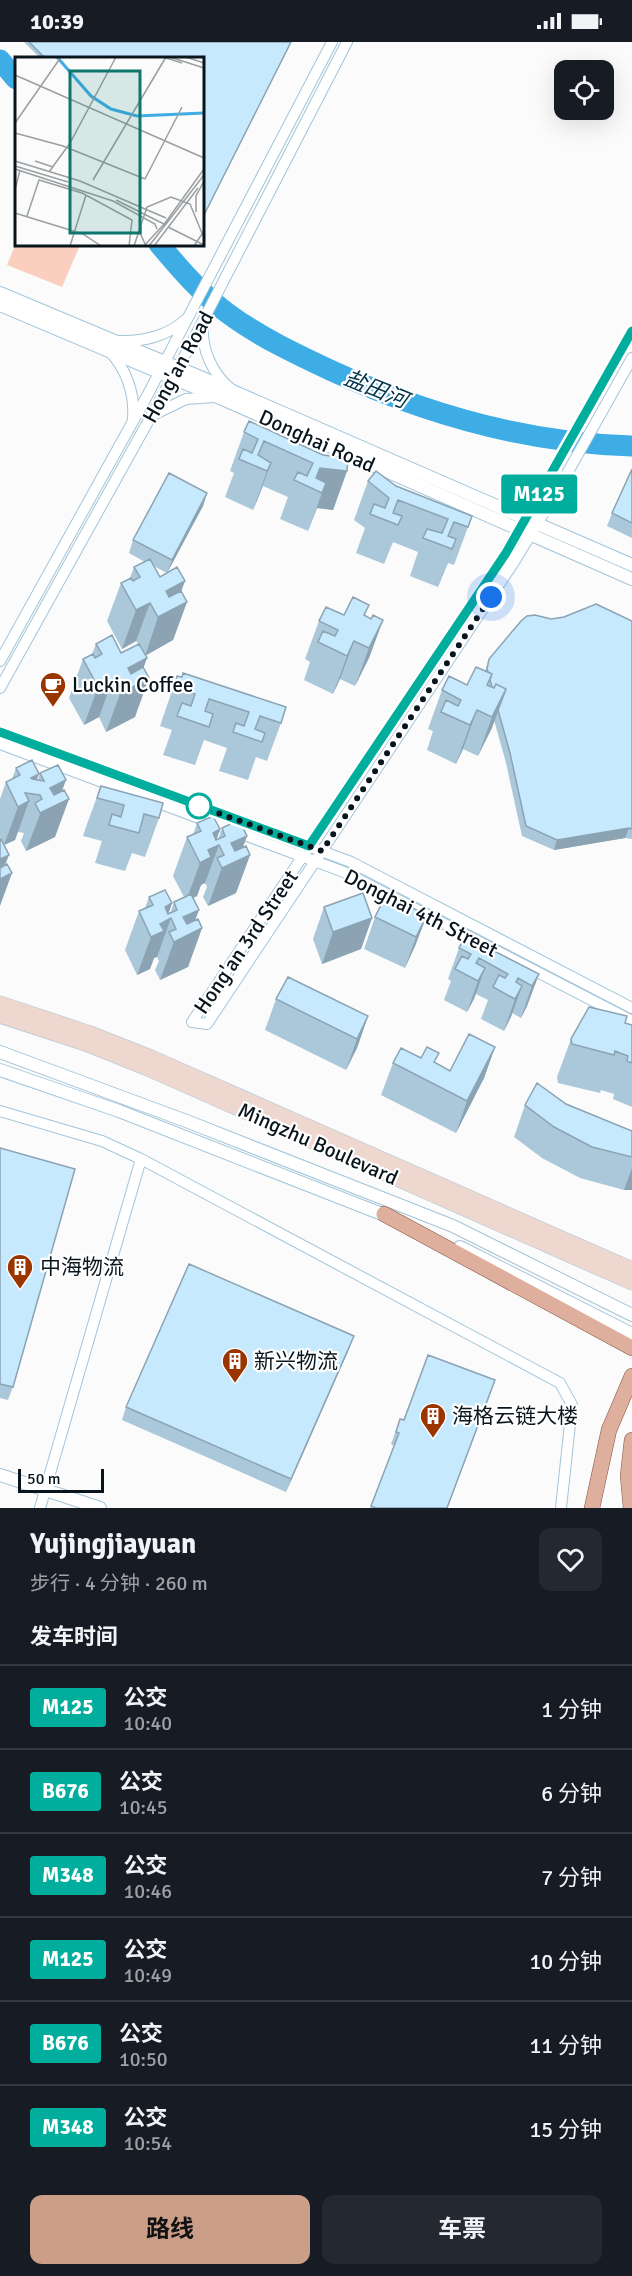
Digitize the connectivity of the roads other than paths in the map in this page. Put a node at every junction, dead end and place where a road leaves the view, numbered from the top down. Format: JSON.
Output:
{"nodes":[{"id":1,"x":332,"y":42,"type":"edge"},
{"id":2,"x":347,"y":42,"type":"edge"},
{"id":3,"x":0,"y":293,"type":"edge"},
{"id":4,"x":0,"y":305,"type":"edge"},
{"id":5,"x":193,"y":308,"type":"junction"},
{"id":6,"x":206,"y":315,"type":"junction"},
{"id":7,"x":632,"y":331,"type":"edge"},
{"id":8,"x":113,"y":346,"type":"junction"},
{"id":9,"x":632,"y":358,"type":"edge"},
{"id":10,"x":162,"y":367,"type":"junction"},
{"id":11,"x":175,"y":373,"type":"junction"},
{"id":12,"x":233,"y":392,"type":"junction"},
{"id":13,"x":220,"y":398,"type":"junction"},
{"id":14,"x":150,"y":418,"type":"junction"},
{"id":15,"x":131,"y":424,"type":"junction"},
{"id":16,"x":528,"y":526,"type":"junction"},
{"id":17,"x":632,"y":565,"type":"edge"},
{"id":18,"x":632,"y":579,"type":"edge"},
{"id":19,"x":0,"y":661,"type":"edge"},
{"id":20,"x":0,"y":688,"type":"edge"},
{"id":21,"x":0,"y":732,"type":"edge"},
{"id":22,"x":0,"y":744,"type":"edge"},
{"id":23,"x":309,"y":846,"type":"junction"},
{"id":24,"x":322,"y":851,"type":"junction"},
{"id":25,"x":303,"y":857,"type":"junction"},
{"id":26,"x":315,"y":861,"type":"junction"},
{"id":27,"x":0,"y":1003,"type":"edge"},
{"id":28,"x":632,"y":1008,"type":"edge"},
{"id":29,"x":0,"y":1016,"type":"edge"},
{"id":30,"x":632,"y":1021,"type":"edge"},
{"id":31,"x":0,"y":1052,"type":"edge"},
{"id":32,"x":0,"y":1070,"type":"edge"},
{"id":33,"x":0,"y":1111,"type":"edge"},
{"id":34,"x":141,"y":1160,"type":"junction"},
{"id":35,"x":384,"y":1214,"type":"junction"},
{"id":36,"x":632,"y":1269,"type":"edge"},
{"id":37,"x":632,"y":1282,"type":"edge"},
{"id":38,"x":632,"y":1315,"type":"edge"},
{"id":39,"x":632,"y":1334,"type":"edge"},
{"id":40,"x":632,"y":1348,"type":"edge"},
{"id":41,"x":632,"y":1376,"type":"edge"},
{"id":42,"x":632,"y":1440,"type":"edge"},
{"id":43,"x":0,"y":1475,"type":"edge"},
{"id":44,"x":46,"y":1489,"type":"junction"},
{"id":45,"x":40,"y":1508,"type":"edge"},
{"id":46,"x":100,"y":1508,"type":"edge"},
{"id":47,"x":561,"y":1508,"type":"edge"},
{"id":48,"x":592,"y":1508,"type":"edge"},
{"id":49,"x":631,"y":1508,"type":"edge"}],
"edges":[{"from":1,"to":5,"type":"street","name":"Hong'an Road"},
{"from":2,"to":6,"type":"street","name":"Hong'an Road"},
{"from":3,"to":8,"type":"street","name":"Donghai Road"},
{"from":4,"to":8,"type":"street","name":"Donghai Road"},
{"from":5,"to":8,"type":"street"},
{"from":5,"to":10,"type":"street","name":"Hong'an Road"},
{"from":6,"to":11,"type":"street","name":"Hong'an Road"},
{"from":6,"to":12,"type":"street"},
{"from":7,"to":16,"type":"street","name":"Hong'an 3rd Street"},
{"from":8,"to":10,"type":"street","name":"Donghai Road"},
{"from":8,"to":15,"type":"street"},
{"from":9,"to":16,"type":"street","name":"Hong'an 3rd Street"},
{"from":10,"to":11,"type":"street","name":"Donghai Road"},
{"from":10,"to":15,"type":"street","name":"Hong'an Road"},
{"from":11,"to":12,"type":"street","name":"Donghai Road"},
{"from":11,"to":13,"type":"street","name":"Donghai Road"},
{"from":11,"to":14,"type":"street","name":"Hong'an Road"},
{"from":12,"to":16,"type":"street","name":"Donghai Road"},
{"from":13,"to":14,"type":"street"},
{"from":13,"to":16,"type":"street","name":"Donghai Road"},
{"from":14,"to":20,"type":"street","name":"Hong'an Road"},
{"from":15,"to":19,"type":"street","name":"Hong'an Road"},
{"from":16,"to":17,"type":"street","name":"Donghai Road"},
{"from":16,"to":18,"type":"street","name":"Donghai Road"},
{"from":16,"to":23,"type":"street","name":"Hong'an 3rd Street"},
{"from":16,"to":24,"type":"street","name":"Hong'an 3rd Street"},
{"from":21,"to":23,"type":"street","name":"Donghai 4th Street"},
{"from":22,"to":25,"type":"street","name":"Donghai 4th Street"},
{"from":23,"to":24,"type":"street","name":"Donghai 4th Street"},
{"from":23,"to":25,"type":"street","name":"Hong'an 3rd Street"},
{"from":24,"to":26,"type":"street","name":"Hong'an 3rd Street"},
{"from":24,"to":28,"type":"street","name":"Donghai 4th Street"},
{"from":25,"to":26,"type":"street","name":"Donghai 4th Street"},
{"from":25,"to":26,"type":"street","name":"Hong'an 3rd Street"},
{"from":26,"to":30,"type":"street","name":"Donghai 4th Street"},
{"from":27,"to":36,"type":"main road","name":"Mingzhu Boulevard"},
{"from":29,"to":37,"type":"main road","name":"Mingzhu Boulevard"},
{"from":31,"to":38,"type":"street","name":"Mingzhu Boulevard"},
{"from":32,"to":35,"type":"street","name":"Mingzhu Boulevard"},
{"from":33,"to":34,"type":"street"},
{"from":34,"to":44,"type":"street"},
{"from":34,"to":47,"type":"street"},
{"from":35,"to":39,"type":"street","name":"Mingzhu Boulevard"},
{"from":35,"to":40,"type":"main road"},
{"from":41,"to":48,"type":"main road"},
{"from":42,"to":49,"type":"main road"},
{"from":43,"to":44,"type":"street"},
{"from":44,"to":45,"type":"street"},
{"from":44,"to":46,"type":"street"}]}
